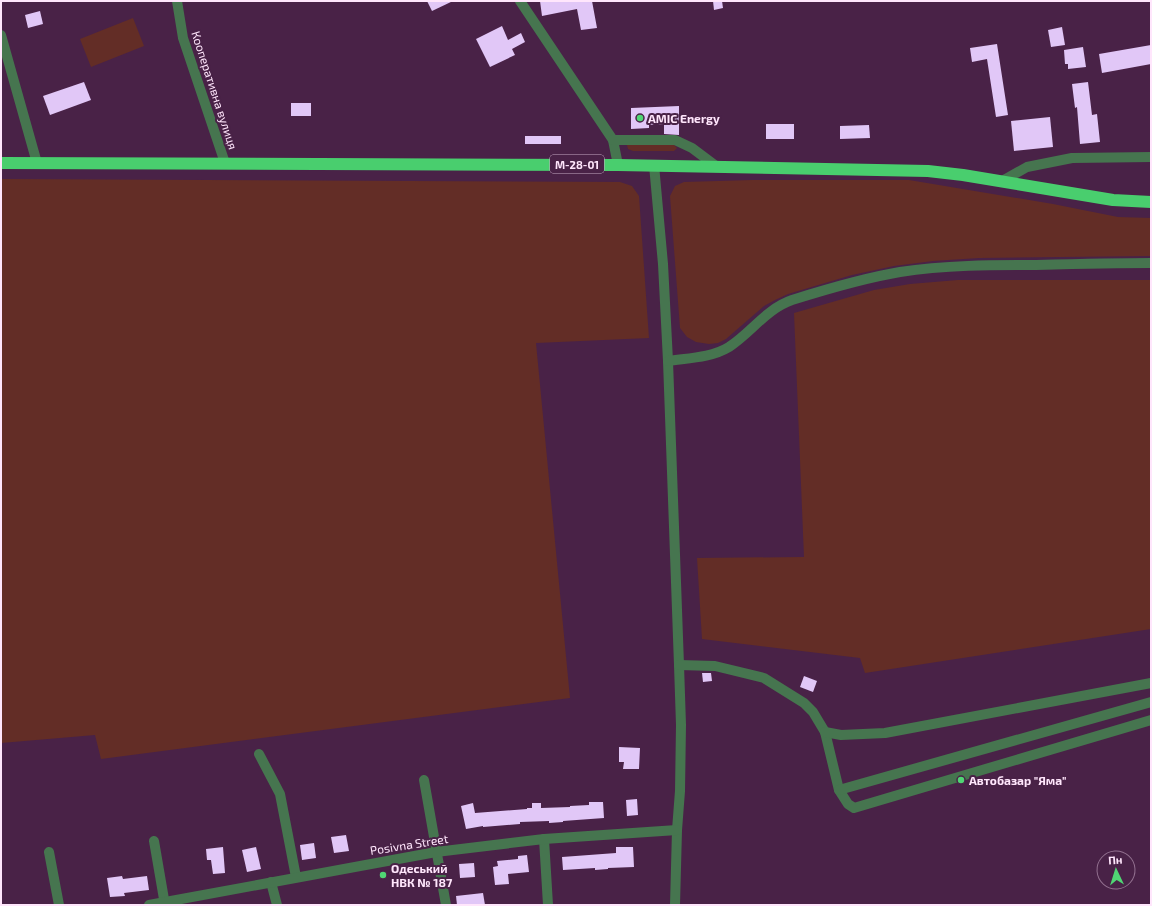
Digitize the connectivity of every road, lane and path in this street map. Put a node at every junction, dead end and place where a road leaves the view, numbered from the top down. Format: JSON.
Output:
{"nodes":[{"id":1,"x":177,"y":1,"type":"edge"},
{"id":2,"x":520,"y":1,"type":"edge"},
{"id":3,"x":1,"y":35,"type":"edge"},
{"id":4,"x":613,"y":140,"type":"junction"},
{"id":5,"x":1151,"y":157,"type":"edge"},
{"id":6,"x":1,"y":163,"type":"edge"},
{"id":7,"x":37,"y":163,"type":"junction"},
{"id":8,"x":225,"y":163,"type":"junction"},
{"id":9,"x":618,"y":165,"type":"junction"},
{"id":10,"x":654,"y":165,"type":"junction"},
{"id":11,"x":716,"y":166,"type":"junction"},
{"id":12,"x":1002,"y":181,"type":"junction"},
{"id":13,"x":1151,"y":202,"type":"edge"},
{"id":14,"x":1151,"y":263,"type":"edge"},
{"id":15,"x":668,"y":361,"type":"junction"},
{"id":16,"x":679,"y":665,"type":"junction"},
{"id":17,"x":1151,"y":683,"type":"edge"},
{"id":18,"x":1151,"y":702,"type":"edge"},
{"id":19,"x":1151,"y":720,"type":"edge"},
{"id":20,"x":825,"y":732,"type":"junction"},
{"id":21,"x":259,"y":754,"type":"dead end"},
{"id":22,"x":424,"y":780,"type":"dead end"},
{"id":23,"x":839,"y":790,"type":"junction"},
{"id":24,"x":677,"y":830,"type":"junction"},
{"id":25,"x":544,"y":839,"type":"junction"},
{"id":26,"x":154,"y":841,"type":"dead end"},
{"id":27,"x":49,"y":852,"type":"dead end"},
{"id":28,"x":436,"y":852,"type":"junction"},
{"id":29,"x":296,"y":877,"type":"junction"},
{"id":30,"x":271,"y":882,"type":"junction"},
{"id":31,"x":165,"y":904,"type":"edge"},
{"id":32,"x":59,"y":905,"type":"edge"},
{"id":33,"x":149,"y":905,"type":"edge"},
{"id":34,"x":277,"y":905,"type":"edge"},
{"id":35,"x":446,"y":905,"type":"edge"},
{"id":36,"x":548,"y":905,"type":"edge"},
{"id":37,"x":675,"y":905,"type":"edge"}],
"edges":[{"from":1,"to":8,"type":"street","name":"Кооперативна вулиця"},
{"from":2,"to":4,"type":"street"},
{"from":3,"to":7,"type":"street"},
{"from":4,"to":9,"type":"street"},
{"from":4,"to":11,"type":"street"},
{"from":5,"to":12,"type":"street"},
{"from":6,"to":7,"type":"highway","number":"М-28-01"},
{"from":7,"to":8,"type":"highway","number":"М-28-01"},
{"from":8,"to":9,"type":"highway","number":"М-28-01"},
{"from":9,"to":10,"type":"highway","number":"М-28-01"},
{"from":10,"to":11,"type":"highway","number":"М-28-01"},
{"from":10,"to":15,"type":"street"},
{"from":11,"to":12,"type":"highway","number":"М-28-01"},
{"from":12,"to":13,"type":"highway","number":"М-28-01"},
{"from":14,"to":15,"type":"street"},
{"from":15,"to":16,"type":"street"},
{"from":16,"to":20,"type":"street"},
{"from":16,"to":24,"type":"street"},
{"from":17,"to":20,"type":"street"},
{"from":18,"to":23,"type":"street"},
{"from":19,"to":23,"type":"street"},
{"from":20,"to":23,"type":"street"},
{"from":21,"to":29,"type":"street"},
{"from":22,"to":28,"type":"street"},
{"from":24,"to":25,"type":"street","name":"Posivna Street"},
{"from":24,"to":37,"type":"street"},
{"from":25,"to":28,"type":"street","name":"Posivna Street"},
{"from":25,"to":36,"type":"street"},
{"from":26,"to":31,"type":"street"},
{"from":27,"to":32,"type":"street"},
{"from":28,"to":29,"type":"street","name":"Posivna Street"},
{"from":28,"to":35,"type":"street"},
{"from":29,"to":30,"type":"street","name":"Posivna Street"},
{"from":30,"to":31,"type":"street","name":"Posivna Street"},
{"from":30,"to":34,"type":"street"},
{"from":31,"to":33,"type":"street","name":"Posivna Street"}]}
